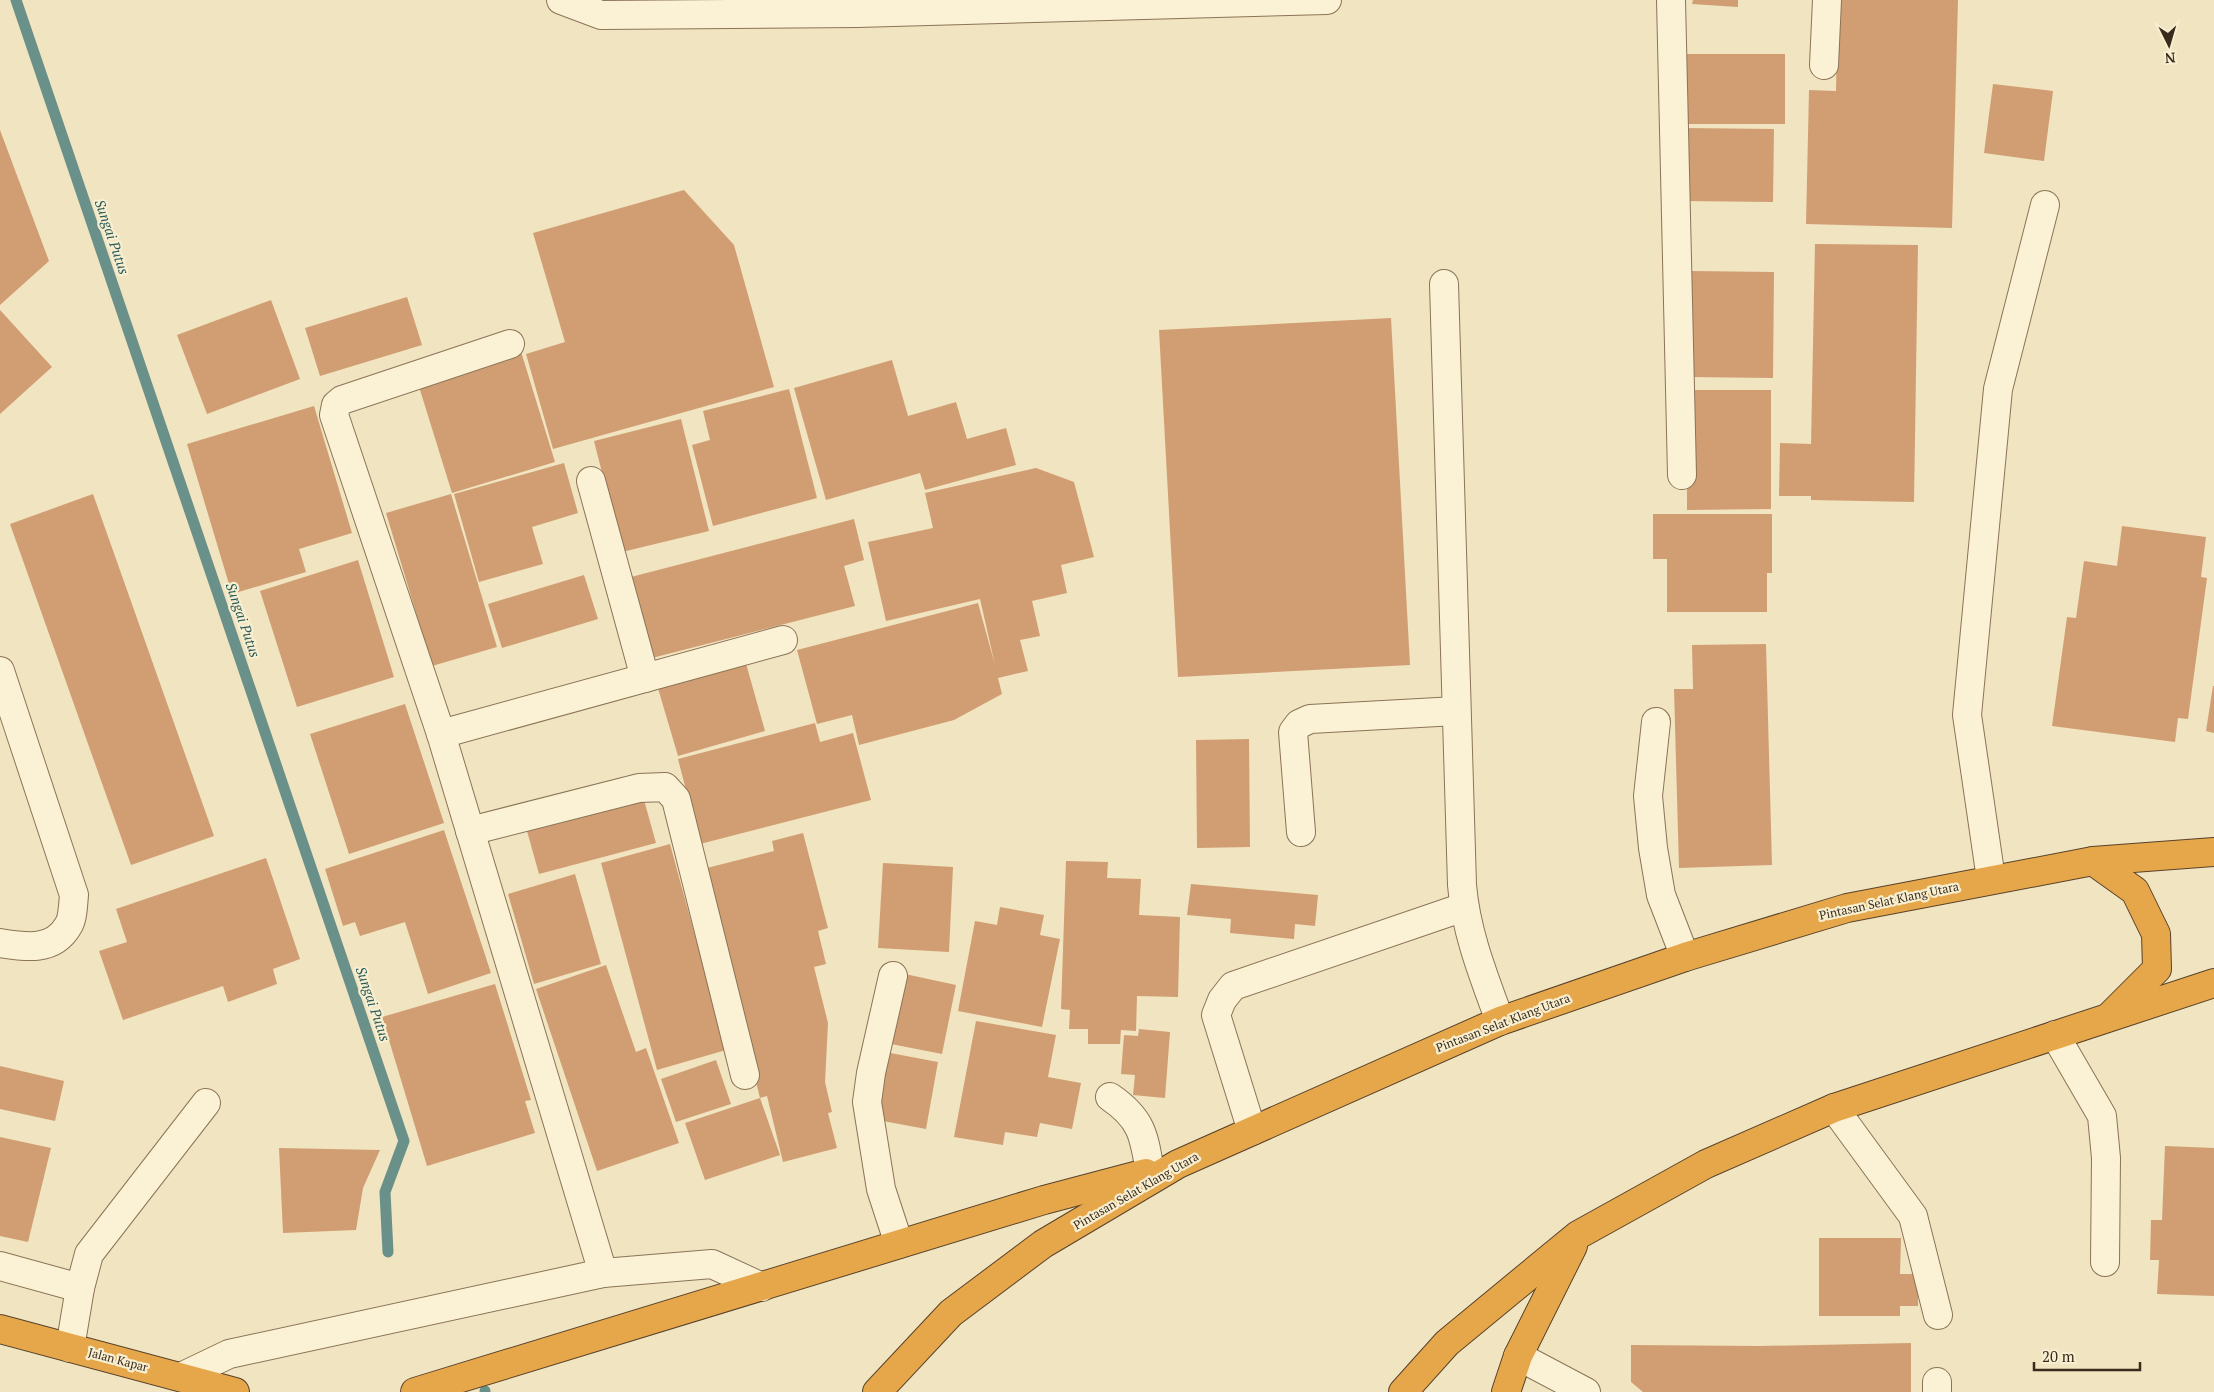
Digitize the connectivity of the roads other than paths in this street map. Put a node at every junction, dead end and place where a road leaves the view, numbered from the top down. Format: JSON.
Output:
{"nodes":[{"id":1,"x":561,"y":0,"type":"edge"},
{"id":2,"x":1327,"y":0,"type":"edge"},
{"id":3,"x":1671,"y":0,"type":"edge"},
{"id":4,"x":1827,"y":0,"type":"edge"},
{"id":5,"x":1271,"y":1,"type":"edge"},
{"id":6,"x":858,"y":6,"type":"edge"},
{"id":7,"x":1824,"y":65,"type":"dead end"},
{"id":8,"x":2045,"y":205,"type":"dead end"},
{"id":9,"x":1444,"y":284,"type":"dead end"},
{"id":10,"x":510,"y":344,"type":"dead end"},
{"id":11,"x":1682,"y":475,"type":"dead end"},
{"id":12,"x":591,"y":481,"type":"dead end"},
{"id":13,"x":783,"y":640,"type":"dead end"},
{"id":14,"x":0,"y":670,"type":"edge"},
{"id":15,"x":645,"y":678,"type":"junction"},
{"id":16,"x":1456,"y":711,"type":"junction"},
{"id":17,"x":1656,"y":722,"type":"dead end"},
{"id":18,"x":441,"y":734,"type":"junction"},
{"id":19,"x":470,"y":831,"type":"junction"},
{"id":20,"x":1301,"y":832,"type":"dead end"},
{"id":21,"x":2214,"y":852,"type":"edge"},
{"id":22,"x":2093,"y":861,"type":"junction"},
{"id":23,"x":1991,"y":879,"type":"junction"},
{"id":24,"x":1464,"y":906,"type":"junction"},
{"id":25,"x":0,"y":943,"type":"edge"},
{"id":26,"x":1685,"y":956,"type":"junction"},
{"id":27,"x":893,"y":976,"type":"dead end"},
{"id":28,"x":2214,"y":983,"type":"edge"},
{"id":29,"x":2109,"y":1018,"type":"junction"},
{"id":30,"x":1500,"y":1021,"type":"junction"},
{"id":31,"x":2056,"y":1036,"type":"junction"},
{"id":32,"x":744,"y":1075,"type":"dead end"},
{"id":33,"x":1110,"y":1097,"type":"dead end"},
{"id":34,"x":206,"y":1102,"type":"dead end"},
{"id":35,"x":1834,"y":1108,"type":"junction"},
{"id":36,"x":1252,"y":1131,"type":"junction"},
{"id":37,"x":1178,"y":1164,"type":"junction"},
{"id":38,"x":1150,"y":1172,"type":"junction"},
{"id":39,"x":1578,"y":1235,"type":"junction"},
{"id":40,"x":899,"y":1244,"type":"junction"},
{"id":41,"x":2104,"y":1262,"type":"dead end"},
{"id":42,"x":0,"y":1266,"type":"edge"},
{"id":43,"x":603,"y":1273,"type":"junction"},
{"id":44,"x":762,"y":1287,"type":"junction"},
{"id":45,"x":80,"y":1288,"type":"junction"},
{"id":46,"x":1938,"y":1315,"type":"dead end"},
{"id":47,"x":0,"y":1329,"type":"edge"},
{"id":48,"x":70,"y":1348,"type":"junction"},
{"id":49,"x":1518,"y":1356,"type":"junction"},
{"id":50,"x":181,"y":1377,"type":"junction"},
{"id":51,"x":235,"y":1392,"type":"edge"},
{"id":52,"x":415,"y":1392,"type":"edge"},
{"id":53,"x":878,"y":1392,"type":"edge"},
{"id":54,"x":1403,"y":1392,"type":"edge"},
{"id":55,"x":1506,"y":1392,"type":"edge"},
{"id":56,"x":1586,"y":1392,"type":"edge"}],
"edges":[{"from":1,"to":6,"type":"street"},
{"from":2,"to":5,"type":"street"},
{"from":3,"to":11,"type":"street"},
{"from":4,"to":7,"type":"street"},
{"from":5,"to":6,"type":"street"},
{"from":8,"to":23,"type":"street"},
{"from":9,"to":16,"type":"street"},
{"from":10,"to":18,"type":"street"},
{"from":12,"to":15,"type":"street"},
{"from":13,"to":15,"type":"street"},
{"from":14,"to":25,"type":"street"},
{"from":15,"to":18,"type":"street"},
{"from":16,"to":20,"type":"street"},
{"from":16,"to":24,"type":"street"},
{"from":17,"to":26,"type":"street"},
{"from":18,"to":19,"type":"street"},
{"from":19,"to":32,"type":"street"},
{"from":19,"to":43,"type":"street"},
{"from":21,"to":22,"type":"highway","name":"Pintasan Selat Klang Utara"},
{"from":22,"to":23,"type":"highway","name":"Pintasan Selat Klang Utara"},
{"from":22,"to":29,"type":"highway"},
{"from":23,"to":26,"type":"highway","name":"Pintasan Selat Klang Utara"},
{"from":24,"to":30,"type":"street"},
{"from":24,"to":36,"type":"street"},
{"from":26,"to":30,"type":"highway","name":"Pintasan Selat Klang Utara"},
{"from":27,"to":40,"type":"street"},
{"from":28,"to":29,"type":"highway"},
{"from":29,"to":31,"type":"highway"},
{"from":30,"to":36,"type":"highway","name":"Pintasan Selat Klang Utara"},
{"from":31,"to":35,"type":"highway"},
{"from":31,"to":41,"type":"street"},
{"from":33,"to":38,"type":"street"},
{"from":34,"to":45,"type":"street"},
{"from":35,"to":39,"type":"highway"},
{"from":35,"to":46,"type":"street"},
{"from":36,"to":37,"type":"highway","name":"Pintasan Selat Klang Utara"},
{"from":37,"to":38,"type":"highway"},
{"from":37,"to":53,"type":"highway","name":"Pintasan Selat Klang Utara"},
{"from":38,"to":40,"type":"highway"},
{"from":39,"to":49,"type":"highway"},
{"from":39,"to":54,"type":"highway"},
{"from":40,"to":44,"type":"highway"},
{"from":42,"to":45,"type":"street"},
{"from":43,"to":44,"type":"street"},
{"from":43,"to":50,"type":"street"},
{"from":44,"to":52,"type":"highway"},
{"from":45,"to":48,"type":"street"},
{"from":47,"to":48,"type":"highway","name":"Jalan Kapar"},
{"from":48,"to":50,"type":"highway","name":"Jalan Kapar"},
{"from":49,"to":55,"type":"highway"},
{"from":49,"to":56,"type":"street"},
{"from":50,"to":51,"type":"highway","name":"Jalan Kapar"}]}
